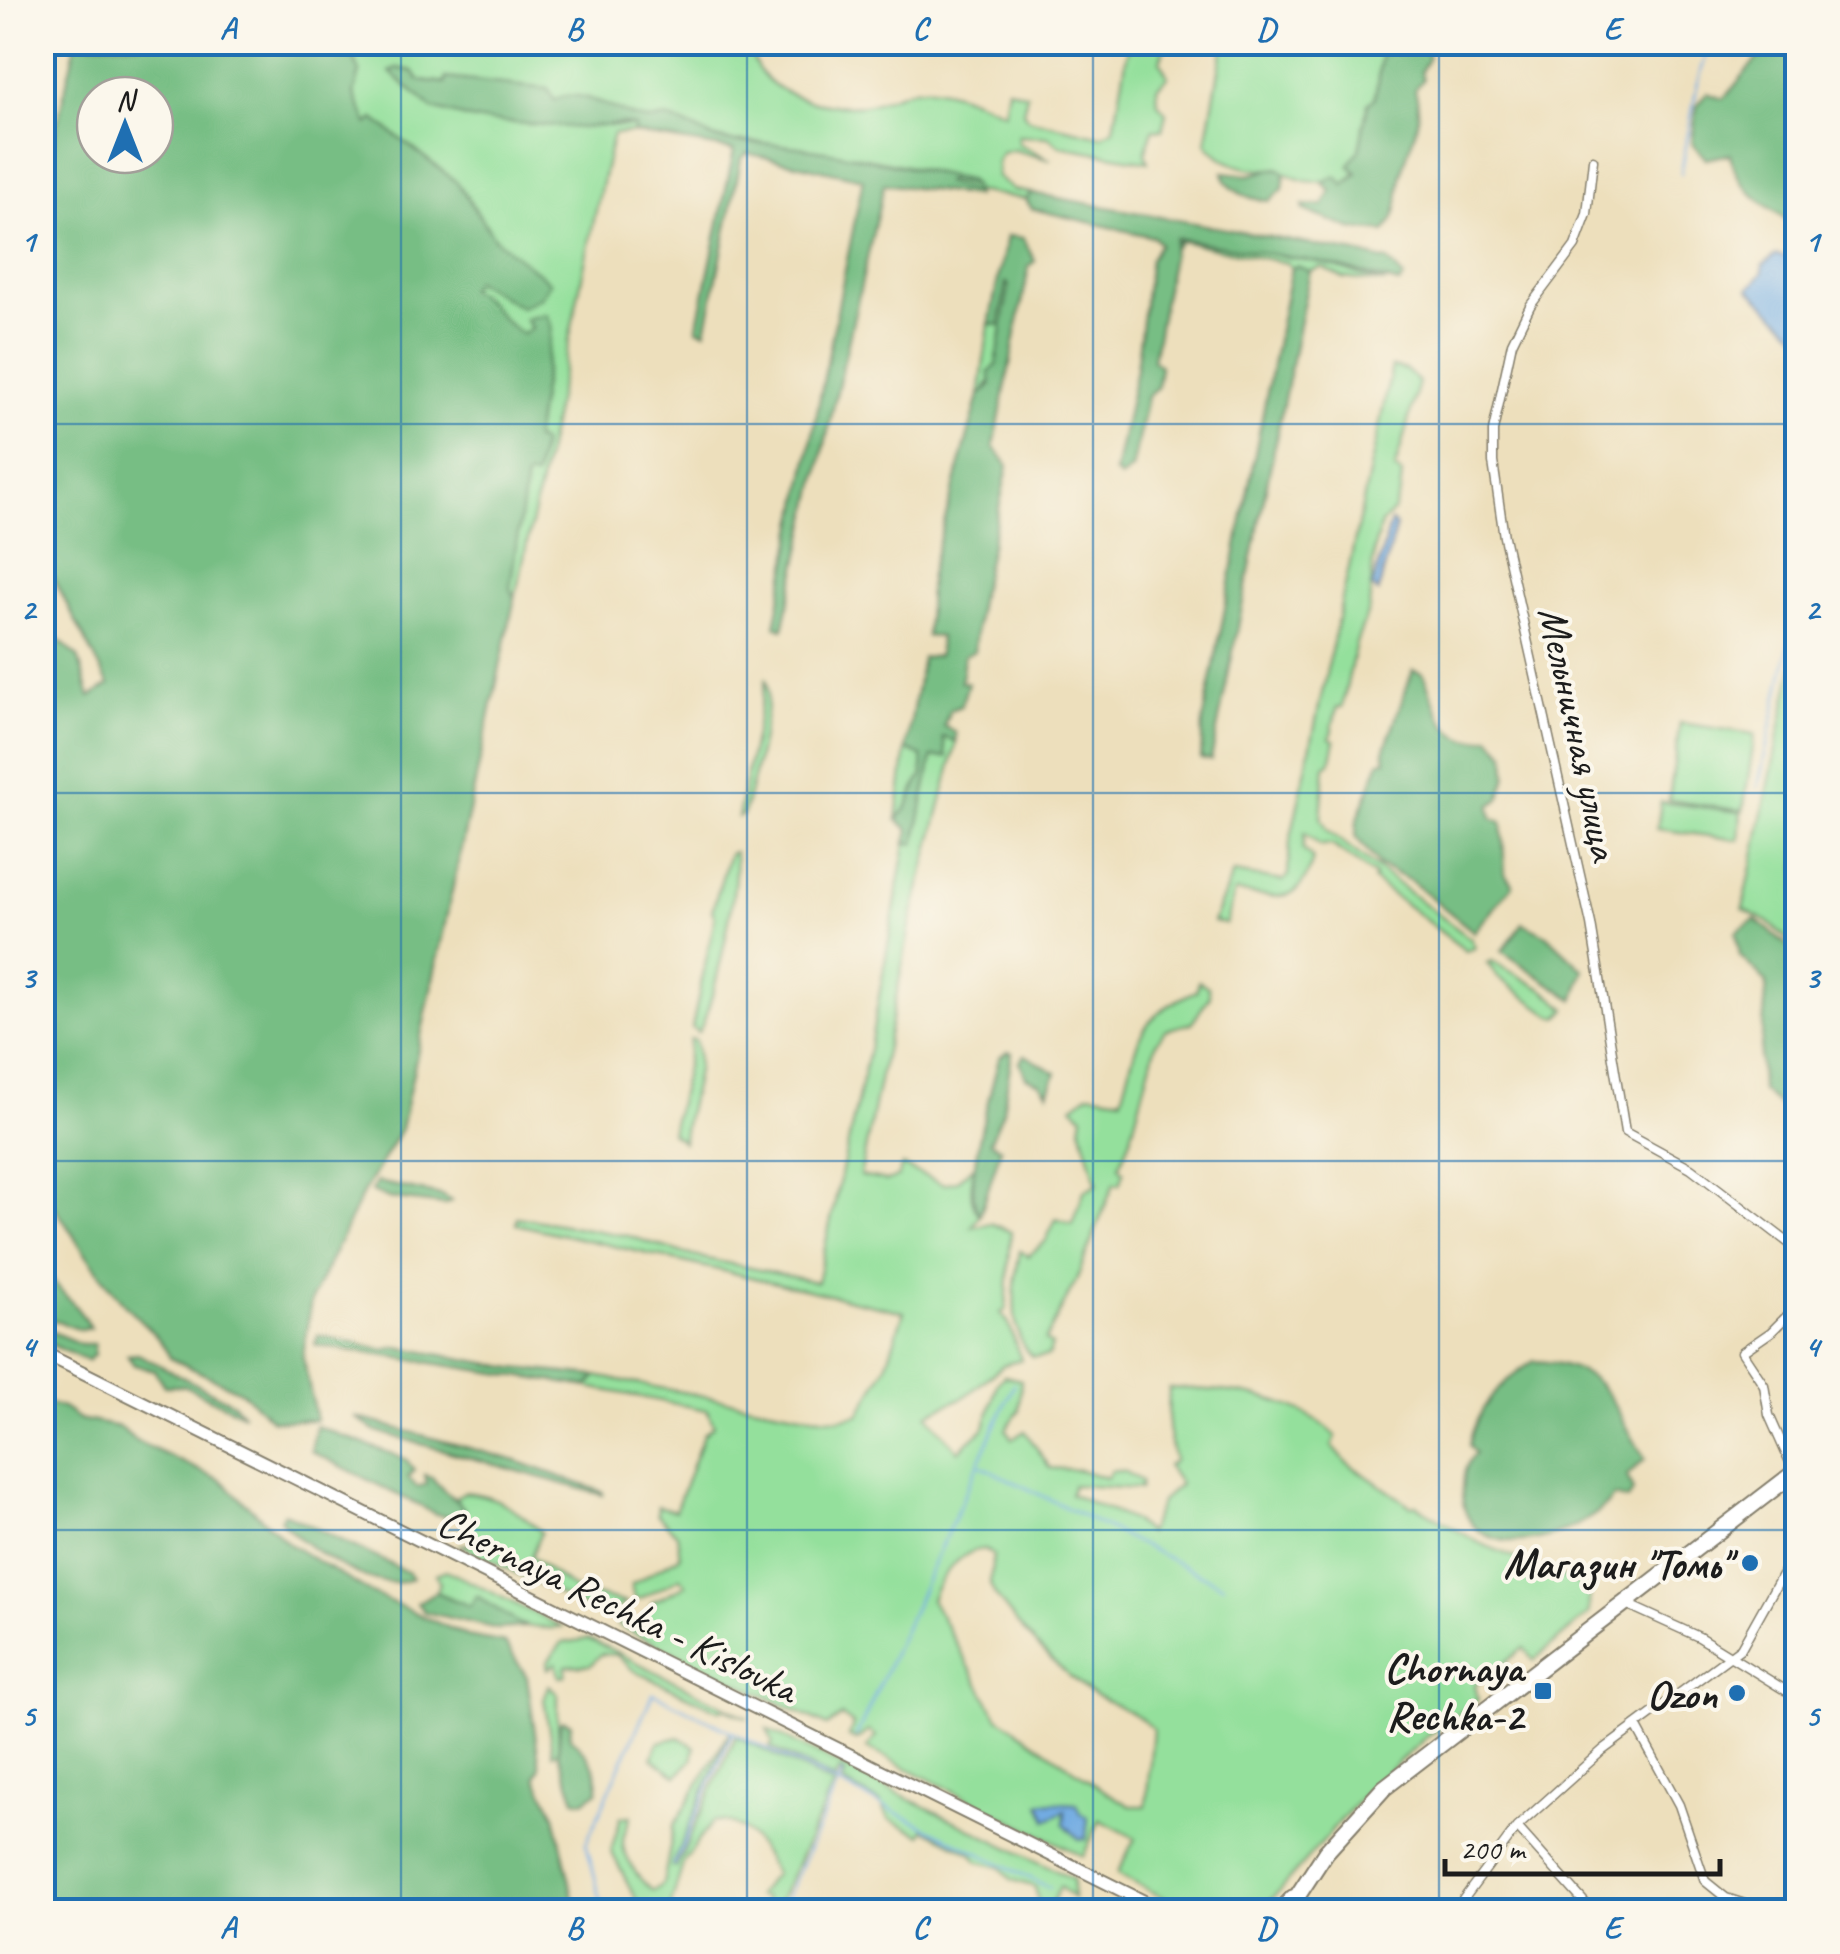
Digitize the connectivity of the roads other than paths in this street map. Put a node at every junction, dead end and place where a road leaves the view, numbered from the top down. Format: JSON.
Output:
{"nodes":[{"id":1,"x":1593,"y":160,"type":"dead end"},
{"id":2,"x":1798,"y":1250,"type":"edge"},
{"id":3,"x":1798,"y":1306,"type":"edge"},
{"id":4,"x":42,"y":1352,"type":"edge"},
{"id":5,"x":1797,"y":1472,"type":"edge"},
{"id":6,"x":1798,"y":1546,"type":"edge"},
{"id":7,"x":1624,"y":1603,"type":"junction"},
{"id":8,"x":1731,"y":1658,"type":"junction"},
{"id":9,"x":1798,"y":1698,"type":"edge"},
{"id":10,"x":1637,"y":1728,"type":"junction"},
{"id":11,"x":1518,"y":1827,"type":"junction"},
{"id":12,"x":1308,"y":1878,"type":"junction"},
{"id":13,"x":1165,"y":1912,"type":"edge"},
{"id":14,"x":1277,"y":1912,"type":"edge"},
{"id":15,"x":1287,"y":1912,"type":"edge"},
{"id":16,"x":1454,"y":1912,"type":"edge"},
{"id":17,"x":1594,"y":1912,"type":"edge"},
{"id":18,"x":1770,"y":1912,"type":"edge"}],
"edges":[{"from":1,"to":2,"type":"street","name":"Мельничная улица"},
{"from":3,"to":5,"type":"street"},
{"from":4,"to":13,"type":"street","name":"Chernaya Rechka - Kislovka"},
{"from":5,"to":7,"type":"highway"},
{"from":6,"to":8,"type":"street"},
{"from":7,"to":8,"type":"street"},
{"from":7,"to":12,"type":"highway"},
{"from":8,"to":9,"type":"street"},
{"from":8,"to":10,"type":"street"},
{"from":10,"to":11,"type":"street"},
{"from":10,"to":18,"type":"street"},
{"from":11,"to":16,"type":"street"},
{"from":11,"to":17,"type":"street"},
{"from":12,"to":14,"type":"street"},
{"from":12,"to":15,"type":"highway"}]}
